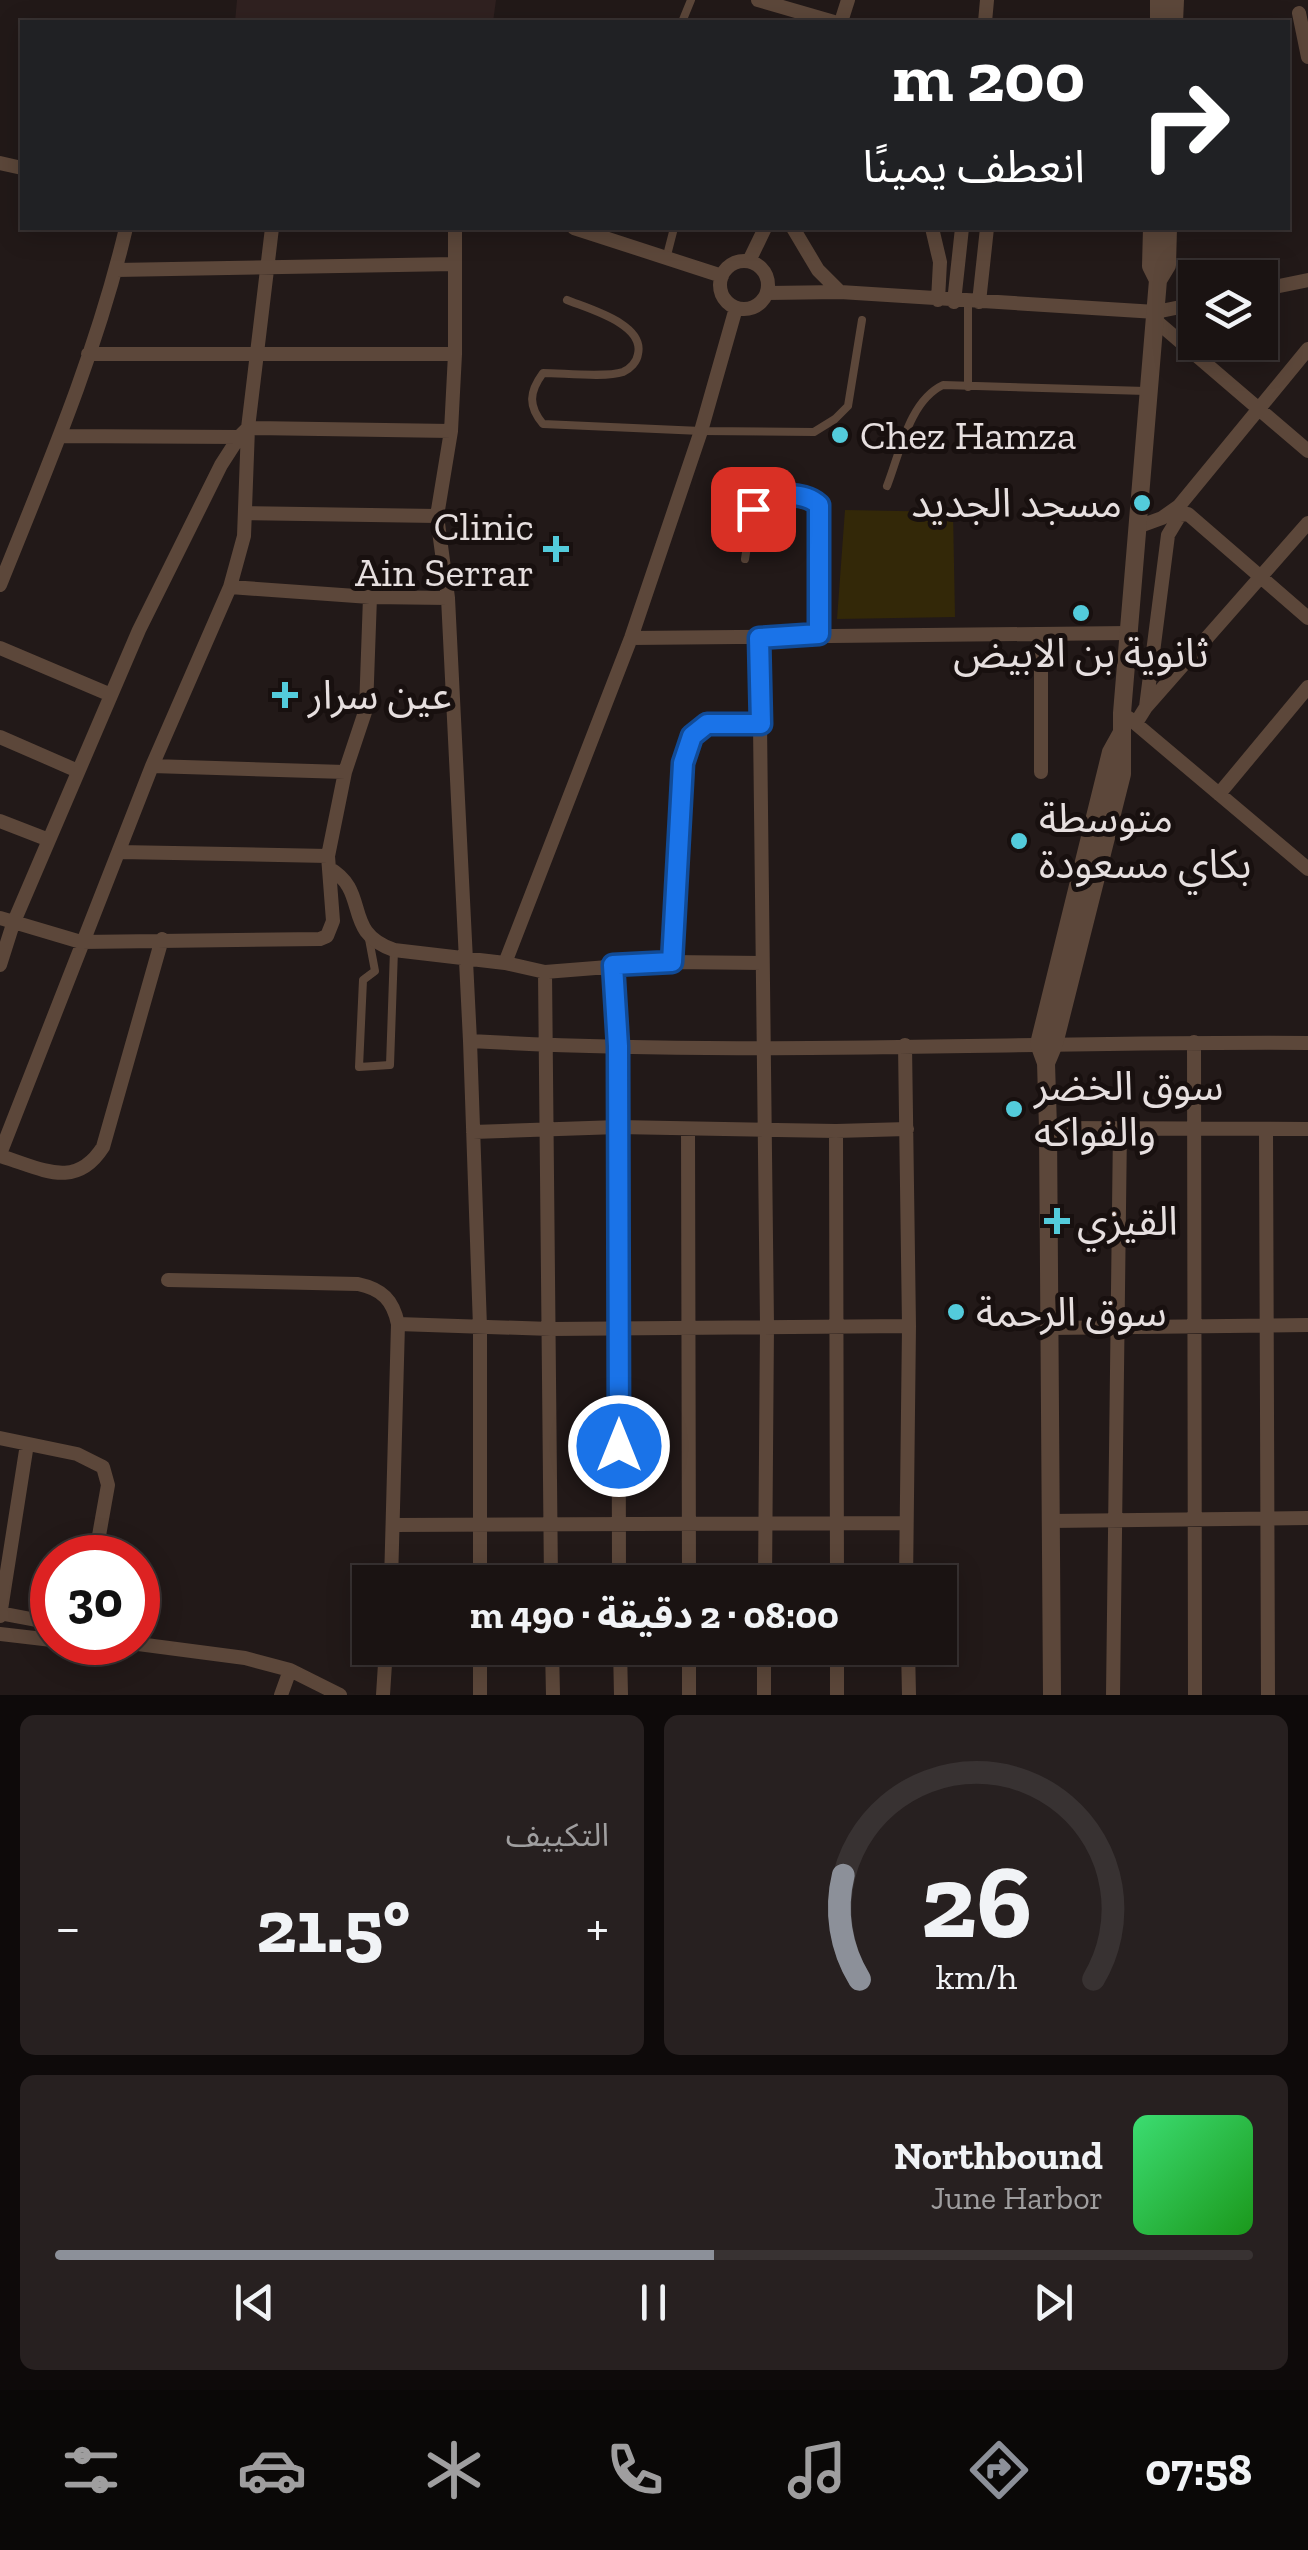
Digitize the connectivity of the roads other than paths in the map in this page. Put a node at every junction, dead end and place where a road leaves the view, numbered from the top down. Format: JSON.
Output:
{"nodes":[{"id":1,"x":758,"y":0,"type":"edge"},
{"id":2,"x":1301,"y":8,"type":"edge"},
{"id":3,"x":827,"y":20,"type":"edge"},
{"id":4,"x":1308,"y":56,"type":"edge"},
{"id":5,"x":126,"y":230,"type":"edge"},
{"id":6,"x":272,"y":230,"type":"edge"},
{"id":7,"x":455,"y":230,"type":"edge"},
{"id":8,"x":580,"y":230,"type":"edge"},
{"id":9,"x":673,"y":230,"type":"edge"},
{"id":10,"x":764,"y":230,"type":"edge"},
{"id":11,"x":794,"y":230,"type":"edge"},
{"id":12,"x":932,"y":230,"type":"edge"},
{"id":13,"x":962,"y":230,"type":"edge"},
{"id":14,"x":986,"y":230,"type":"edge"},
{"id":15,"x":1152,"y":230,"type":"edge"},
{"id":16,"x":1168,"y":230,"type":"edge"},
{"id":17,"x":666,"y":259,"type":"junction"},
{"id":18,"x":748,"y":261,"type":"junction"},
{"id":19,"x":455,"y":264,"type":"junction"},
{"id":20,"x":268,"y":269,"type":"junction"},
{"id":21,"x":116,"y":270,"type":"junction"},
{"id":22,"x":722,"y":276,"type":"junction"},
{"id":23,"x":1158,"y":280,"type":"junction"},
{"id":24,"x":1308,"y":280,"type":"edge"},
{"id":25,"x":1278,"y":286,"type":"edge"},
{"id":26,"x":768,"y":292,"type":"junction"},
{"id":27,"x":840,"y":292,"type":"junction"},
{"id":28,"x":568,"y":300,"type":"dead end"},
{"id":29,"x":938,"y":300,"type":"junction"},
{"id":30,"x":967,"y":302,"type":"junction"},
{"id":31,"x":736,"y":308,"type":"junction"},
{"id":32,"x":1178,"y":309,"type":"edge"},
{"id":33,"x":1156,"y":316,"type":"junction"},
{"id":34,"x":862,"y":320,"type":"dead end"},
{"id":35,"x":1308,"y":349,"type":"edge"},
{"id":36,"x":88,"y":354,"type":"junction"},
{"id":37,"x":257,"y":354,"type":"junction"},
{"id":38,"x":456,"y":354,"type":"junction"},
{"id":39,"x":968,"y":387,"type":"junction"},
{"id":40,"x":1150,"y":391,"type":"junction"},
{"id":41,"x":1259,"y":410,"type":"junction"},
{"id":42,"x":451,"y":431,"type":"junction"},
{"id":43,"x":701,"y":431,"type":"junction"},
{"id":44,"x":244,"y":433,"type":"junction"},
{"id":45,"x":60,"y":436,"type":"junction"},
{"id":46,"x":1308,"y":451,"type":"edge"},
{"id":47,"x":888,"y":486,"type":"dead end"},
{"id":48,"x":245,"y":513,"type":"junction"},
{"id":49,"x":437,"y":516,"type":"junction"},
{"id":50,"x":1308,"y":523,"type":"edge"},
{"id":51,"x":1140,"y":526,"type":"junction"},
{"id":52,"x":745,"y":559,"type":"dead end"},
{"id":53,"x":1260,"y":578,"type":"junction"},
{"id":54,"x":0,"y":585,"type":"edge"},
{"id":55,"x":230,"y":587,"type":"junction"},
{"id":56,"x":370,"y":597,"type":"junction"},
{"id":57,"x":448,"y":598,"type":"junction"},
{"id":58,"x":1308,"y":618,"type":"edge"},
{"id":59,"x":1129,"y":632,"type":"junction"},
{"id":60,"x":819,"y":634,"type":"junction"},
{"id":61,"x":1041,"y":635,"type":"junction"},
{"id":62,"x":631,"y":638,"type":"junction"},
{"id":63,"x":759,"y":638,"type":"junction"},
{"id":64,"x":0,"y":648,"type":"edge"},
{"id":65,"x":1308,"y":687,"type":"edge"},
{"id":66,"x":110,"y":696,"type":"junction"},
{"id":67,"x":1146,"y":707,"type":"junction"},
{"id":68,"x":1126,"y":723,"type":"junction"},
{"id":69,"x":761,"y":724,"type":"junction"},
{"id":70,"x":0,"y":736,"type":"edge"},
{"id":71,"x":152,"y":766,"type":"junction"},
{"id":72,"x":78,"y":771,"type":"junction"},
{"id":73,"x":345,"y":772,"type":"junction"},
{"id":74,"x":1041,"y":772,"type":"dead end"},
{"id":75,"x":1219,"y":794,"type":"junction"},
{"id":76,"x":0,"y":821,"type":"edge"},
{"id":77,"x":49,"y":840,"type":"junction"},
{"id":78,"x":119,"y":852,"type":"junction"},
{"id":79,"x":329,"y":862,"type":"junction"},
{"id":80,"x":1308,"y":869,"type":"edge"},
{"id":81,"x":6,"y":921,"type":"edge"},
{"id":82,"x":162,"y":939,"type":"junction"},
{"id":83,"x":370,"y":939,"type":"junction"},
{"id":84,"x":81,"y":942,"type":"junction"},
{"id":85,"x":394,"y":950,"type":"junction"},
{"id":86,"x":463,"y":957,"type":"junction"},
{"id":87,"x":672,"y":962,"type":"junction"},
{"id":88,"x":762,"y":962,"type":"junction"},
{"id":89,"x":505,"y":963,"type":"junction"},
{"id":90,"x":0,"y":965,"type":"edge"},
{"id":91,"x":613,"y":965,"type":"junction"},
{"id":92,"x":545,"y":972,"type":"junction"},
{"id":93,"x":470,"y":1041,"type":"junction"},
{"id":94,"x":1194,"y":1042,"type":"junction"},
{"id":95,"x":1308,"y":1043,"type":"edge"},
{"id":96,"x":1046,"y":1044,"type":"junction"},
{"id":97,"x":905,"y":1045,"type":"junction"},
{"id":98,"x":546,"y":1046,"type":"junction"},
{"id":99,"x":618,"y":1046,"type":"junction"},
{"id":100,"x":762,"y":1047,"type":"junction"},
{"id":101,"x":618,"y":1126,"type":"junction"},
{"id":102,"x":1048,"y":1128,"type":"junction"},
{"id":103,"x":1120,"y":1128,"type":"junction"},
{"id":104,"x":1193,"y":1128,"type":"junction"},
{"id":105,"x":688,"y":1129,"type":"junction"},
{"id":106,"x":906,"y":1129,"type":"junction"},
{"id":107,"x":546,"y":1130,"type":"junction"},
{"id":108,"x":763,"y":1130,"type":"junction"},
{"id":109,"x":1308,"y":1130,"type":"edge"},
{"id":110,"x":836,"y":1131,"type":"junction"},
{"id":111,"x":1266,"y":1131,"type":"junction"},
{"id":112,"x":473,"y":1132,"type":"junction"},
{"id":113,"x":0,"y":1155,"type":"edge"},
{"id":114,"x":168,"y":1280,"type":"dead end"},
{"id":115,"x":398,"y":1324,"type":"junction"},
{"id":116,"x":1267,"y":1324,"type":"junction"},
{"id":117,"x":767,"y":1325,"type":"junction"},
{"id":118,"x":1196,"y":1325,"type":"junction"},
{"id":119,"x":1308,"y":1325,"type":"edge"},
{"id":120,"x":688,"y":1326,"type":"junction"},
{"id":121,"x":909,"y":1326,"type":"junction"},
{"id":122,"x":480,"y":1328,"type":"junction"},
{"id":123,"x":836,"y":1328,"type":"junction"},
{"id":124,"x":1049,"y":1328,"type":"junction"},
{"id":125,"x":1118,"y":1328,"type":"junction"},
{"id":126,"x":620,"y":1329,"type":"junction"},
{"id":127,"x":550,"y":1330,"type":"junction"},
{"id":128,"x":0,"y":1438,"type":"edge"},
{"id":129,"x":27,"y":1444,"type":"junction"},
{"id":130,"x":1268,"y":1517,"type":"junction"},
{"id":131,"x":1196,"y":1518,"type":"junction"},
{"id":132,"x":1308,"y":1518,"type":"edge"},
{"id":133,"x":1116,"y":1520,"type":"junction"},
{"id":134,"x":1050,"y":1522,"type":"junction"},
{"id":135,"x":689,"y":1523,"type":"junction"},
{"id":136,"x":765,"y":1523,"type":"junction"},
{"id":137,"x":836,"y":1523,"type":"junction"},
{"id":138,"x":394,"y":1524,"type":"junction"},
{"id":139,"x":480,"y":1524,"type":"junction"},
{"id":140,"x":550,"y":1524,"type":"junction"},
{"id":141,"x":619,"y":1524,"type":"junction"},
{"id":142,"x":905,"y":1524,"type":"junction"},
{"id":143,"x":99,"y":1535,"type":"edge"},
{"id":144,"x":391,"y":1565,"type":"edge"},
{"id":145,"x":480,"y":1565,"type":"edge"},
{"id":146,"x":551,"y":1565,"type":"edge"},
{"id":147,"x":620,"y":1565,"type":"edge"},
{"id":148,"x":689,"y":1565,"type":"edge"},
{"id":149,"x":765,"y":1565,"type":"edge"},
{"id":150,"x":836,"y":1565,"type":"edge"},
{"id":151,"x":906,"y":1565,"type":"edge"},
{"id":152,"x":0,"y":1614,"type":"edge"},
{"id":153,"x":30,"y":1619,"type":"edge"},
{"id":154,"x":0,"y":1634,"type":"edge"},
{"id":155,"x":30,"y":1637,"type":"edge"},
{"id":156,"x":160,"y":1647,"type":"edge"},
{"id":157,"x":385,"y":1665,"type":"edge"},
{"id":158,"x":480,"y":1665,"type":"edge"},
{"id":159,"x":552,"y":1665,"type":"edge"},
{"id":160,"x":620,"y":1665,"type":"edge"},
{"id":161,"x":689,"y":1665,"type":"edge"},
{"id":162,"x":764,"y":1665,"type":"edge"},
{"id":163,"x":836,"y":1665,"type":"edge"},
{"id":164,"x":908,"y":1665,"type":"edge"},
{"id":165,"x":290,"y":1670,"type":"junction"},
{"id":166,"x":281,"y":1695,"type":"edge"},
{"id":167,"x":340,"y":1695,"type":"edge"},
{"id":168,"x":383,"y":1695,"type":"edge"},
{"id":169,"x":480,"y":1695,"type":"edge"},
{"id":170,"x":553,"y":1695,"type":"edge"},
{"id":171,"x":620,"y":1695,"type":"edge"},
{"id":172,"x":689,"y":1695,"type":"edge"},
{"id":173,"x":764,"y":1695,"type":"edge"},
{"id":174,"x":837,"y":1695,"type":"edge"},
{"id":175,"x":909,"y":1695,"type":"edge"},
{"id":176,"x":1052,"y":1695,"type":"edge"},
{"id":177,"x":1114,"y":1695,"type":"edge"},
{"id":178,"x":1195,"y":1695,"type":"edge"},
{"id":179,"x":1268,"y":1695,"type":"edge"}],
"edges":[{"from":1,"to":3,"type":"street"},
{"from":2,"to":4,"type":"street"},
{"from":5,"to":21,"type":"street"},
{"from":6,"to":20,"type":"street"},
{"from":7,"to":19,"type":"street"},
{"from":8,"to":17,"type":"street"},
{"from":9,"to":17,"type":"lane"},
{"from":10,"to":18,"type":"street"},
{"from":11,"to":27,"type":"street"},
{"from":12,"to":29,"type":"street"},
{"from":13,"to":30,"type":"street"},
{"from":14,"to":30,"type":"street"},
{"from":15,"to":23,"type":"street"},
{"from":16,"to":23,"type":"street"},
{"from":17,"to":22,"type":"street"},
{"from":18,"to":22,"type":"street"},
{"from":18,"to":26,"type":"street"},
{"from":19,"to":20,"type":"street"},
{"from":19,"to":38,"type":"street"},
{"from":20,"to":21,"type":"street"},
{"from":20,"to":37,"type":"street"},
{"from":21,"to":36,"type":"street"},
{"from":22,"to":31,"type":"street"},
{"from":23,"to":33,"type":"street"},
{"from":24,"to":25,"type":"street"},
{"from":26,"to":27,"type":"street"},
{"from":26,"to":31,"type":"street"},
{"from":27,"to":29,"type":"street"},
{"from":28,"to":43,"type":"lane"},
{"from":29,"to":30,"type":"street"},
{"from":30,"to":33,"type":"street"},
{"from":30,"to":39,"type":"lane"},
{"from":31,"to":43,"type":"street"},
{"from":32,"to":33,"type":"street"},
{"from":33,"to":40,"type":"street"},
{"from":33,"to":41,"type":"street"},
{"from":34,"to":43,"type":"lane"},
{"from":35,"to":41,"type":"street"},
{"from":36,"to":37,"type":"street"},
{"from":36,"to":45,"type":"street"},
{"from":37,"to":38,"type":"street"},
{"from":37,"to":44,"type":"street"},
{"from":38,"to":42,"type":"street"},
{"from":39,"to":40,"type":"lane"},
{"from":39,"to":47,"type":"lane"},
{"from":40,"to":51,"type":"street"},
{"from":41,"to":46,"type":"street"},
{"from":41,"to":51,"type":"street"},
{"from":42,"to":44,"type":"street"},
{"from":42,"to":49,"type":"street"},
{"from":43,"to":62,"type":"street"},
{"from":44,"to":45,"type":"street"},
{"from":44,"to":48,"type":"street"},
{"from":44,"to":66,"type":"street"},
{"from":45,"to":54,"type":"street"},
{"from":48,"to":49,"type":"street"},
{"from":48,"to":55,"type":"street"},
{"from":49,"to":57,"type":"street"},
{"from":50,"to":53,"type":"street"},
{"from":51,"to":59,"type":"street"},
{"from":52,"to":60,"type":"lane"},
{"from":53,"to":58,"type":"street"},
{"from":53,"to":67,"type":"street"},
{"from":53,"to":67,"type":"street"},
{"from":55,"to":56,"type":"street"},
{"from":55,"to":71,"type":"street"},
{"from":56,"to":57,"type":"street"},
{"from":56,"to":73,"type":"street"},
{"from":57,"to":86,"type":"street"},
{"from":59,"to":61,"type":"street"},
{"from":59,"to":68,"type":"street"},
{"from":60,"to":61,"type":"street"},
{"from":60,"to":63,"type":"street"},
{"from":61,"to":74,"type":"street"},
{"from":62,"to":63,"type":"street"},
{"from":62,"to":89,"type":"street"},
{"from":63,"to":69,"type":"street"},
{"from":64,"to":66,"type":"street"},
{"from":65,"to":75,"type":"street"},
{"from":66,"to":72,"type":"street"},
{"from":67,"to":68,"type":"street"},
{"from":68,"to":75,"type":"street"},
{"from":68,"to":96,"type":"street"},
{"from":69,"to":87,"type":"lane"},
{"from":69,"to":88,"type":"street"},
{"from":70,"to":72,"type":"street"},
{"from":71,"to":73,"type":"street"},
{"from":71,"to":78,"type":"street"},
{"from":72,"to":77,"type":"street"},
{"from":73,"to":79,"type":"street"},
{"from":75,"to":80,"type":"street"},
{"from":76,"to":77,"type":"street"},
{"from":77,"to":81,"type":"street"},
{"from":78,"to":79,"type":"street"},
{"from":78,"to":84,"type":"street"},
{"from":79,"to":82,"type":"street"},
{"from":79,"to":83,"type":"street"},
{"from":81,"to":84,"type":"street"},
{"from":81,"to":90,"type":"street"},
{"from":82,"to":84,"type":"street"},
{"from":82,"to":113,"type":"street"},
{"from":83,"to":85,"type":"street"},
{"from":83,"to":85,"type":"lane"},
{"from":84,"to":113,"type":"street"},
{"from":85,"to":86,"type":"street"},
{"from":86,"to":89,"type":"street"},
{"from":86,"to":93,"type":"street"},
{"from":87,"to":88,"type":"street"},
{"from":87,"to":91,"type":"street"},
{"from":88,"to":100,"type":"street"},
{"from":89,"to":92,"type":"street"},
{"from":91,"to":92,"type":"street"},
{"from":91,"to":99,"type":"street"},
{"from":92,"to":98,"type":"street"},
{"from":93,"to":98,"type":"street"},
{"from":93,"to":112,"type":"street"},
{"from":94,"to":95,"type":"street"},
{"from":94,"to":96,"type":"street"},
{"from":94,"to":104,"type":"street"},
{"from":96,"to":97,"type":"street"},
{"from":96,"to":102,"type":"street"},
{"from":97,"to":100,"type":"street"},
{"from":97,"to":106,"type":"street"},
{"from":98,"to":99,"type":"street"},
{"from":98,"to":107,"type":"street"},
{"from":99,"to":100,"type":"street"},
{"from":99,"to":101,"type":"street"},
{"from":100,"to":108,"type":"street"},
{"from":101,"to":105,"type":"street"},
{"from":101,"to":107,"type":"street"},
{"from":101,"to":126,"type":"street"},
{"from":102,"to":103,"type":"street"},
{"from":102,"to":124,"type":"street"},
{"from":103,"to":104,"type":"street"},
{"from":103,"to":125,"type":"street"},
{"from":104,"to":111,"type":"street"},
{"from":104,"to":118,"type":"street"},
{"from":105,"to":108,"type":"street"},
{"from":105,"to":120,"type":"street"},
{"from":106,"to":110,"type":"street"},
{"from":106,"to":121,"type":"street"},
{"from":107,"to":112,"type":"street"},
{"from":107,"to":127,"type":"street"},
{"from":108,"to":110,"type":"street"},
{"from":108,"to":117,"type":"street"},
{"from":109,"to":111,"type":"street"},
{"from":110,"to":123,"type":"street"},
{"from":111,"to":116,"type":"street"},
{"from":112,"to":122,"type":"street"},
{"from":114,"to":115,"type":"street"},
{"from":115,"to":122,"type":"street"},
{"from":115,"to":138,"type":"street"},
{"from":116,"to":118,"type":"street"},
{"from":116,"to":119,"type":"street"},
{"from":116,"to":130,"type":"street"},
{"from":117,"to":120,"type":"street"},
{"from":117,"to":123,"type":"street"},
{"from":117,"to":136,"type":"street"},
{"from":118,"to":125,"type":"street"},
{"from":118,"to":131,"type":"street"},
{"from":120,"to":126,"type":"street"},
{"from":120,"to":135,"type":"street"},
{"from":121,"to":123,"type":"street"},
{"from":121,"to":142,"type":"street"},
{"from":122,"to":127,"type":"street"},
{"from":122,"to":139,"type":"street"},
{"from":123,"to":137,"type":"street"},
{"from":124,"to":125,"type":"street"},
{"from":124,"to":134,"type":"street"},
{"from":125,"to":133,"type":"street"},
{"from":126,"to":127,"type":"street"},
{"from":126,"to":141,"type":"street"},
{"from":127,"to":140,"type":"street"},
{"from":128,"to":129,"type":"street"},
{"from":129,"to":143,"type":"street"},
{"from":129,"to":152,"type":"street"},
{"from":130,"to":131,"type":"street"},
{"from":130,"to":132,"type":"street"},
{"from":130,"to":179,"type":"street"},
{"from":131,"to":133,"type":"street"},
{"from":131,"to":178,"type":"street"},
{"from":133,"to":134,"type":"street"},
{"from":133,"to":177,"type":"street"},
{"from":134,"to":176,"type":"street"},
{"from":135,"to":136,"type":"street"},
{"from":135,"to":141,"type":"street"},
{"from":135,"to":148,"type":"street"},
{"from":136,"to":137,"type":"street"},
{"from":136,"to":149,"type":"street"},
{"from":137,"to":142,"type":"street"},
{"from":137,"to":150,"type":"street"},
{"from":138,"to":139,"type":"street"},
{"from":138,"to":144,"type":"street"},
{"from":139,"to":140,"type":"street"},
{"from":139,"to":145,"type":"street"},
{"from":140,"to":141,"type":"street"},
{"from":140,"to":146,"type":"street"},
{"from":141,"to":147,"type":"street"},
{"from":142,"to":151,"type":"street"},
{"from":152,"to":153,"type":"street"},
{"from":154,"to":155,"type":"street"},
{"from":156,"to":165,"type":"street"},
{"from":157,"to":168,"type":"street"},
{"from":158,"to":169,"type":"street"},
{"from":159,"to":170,"type":"street"},
{"from":160,"to":171,"type":"street"},
{"from":161,"to":172,"type":"street"},
{"from":162,"to":173,"type":"street"},
{"from":163,"to":174,"type":"street"},
{"from":164,"to":175,"type":"street"},
{"from":165,"to":166,"type":"street"},
{"from":165,"to":167,"type":"street"}]}
